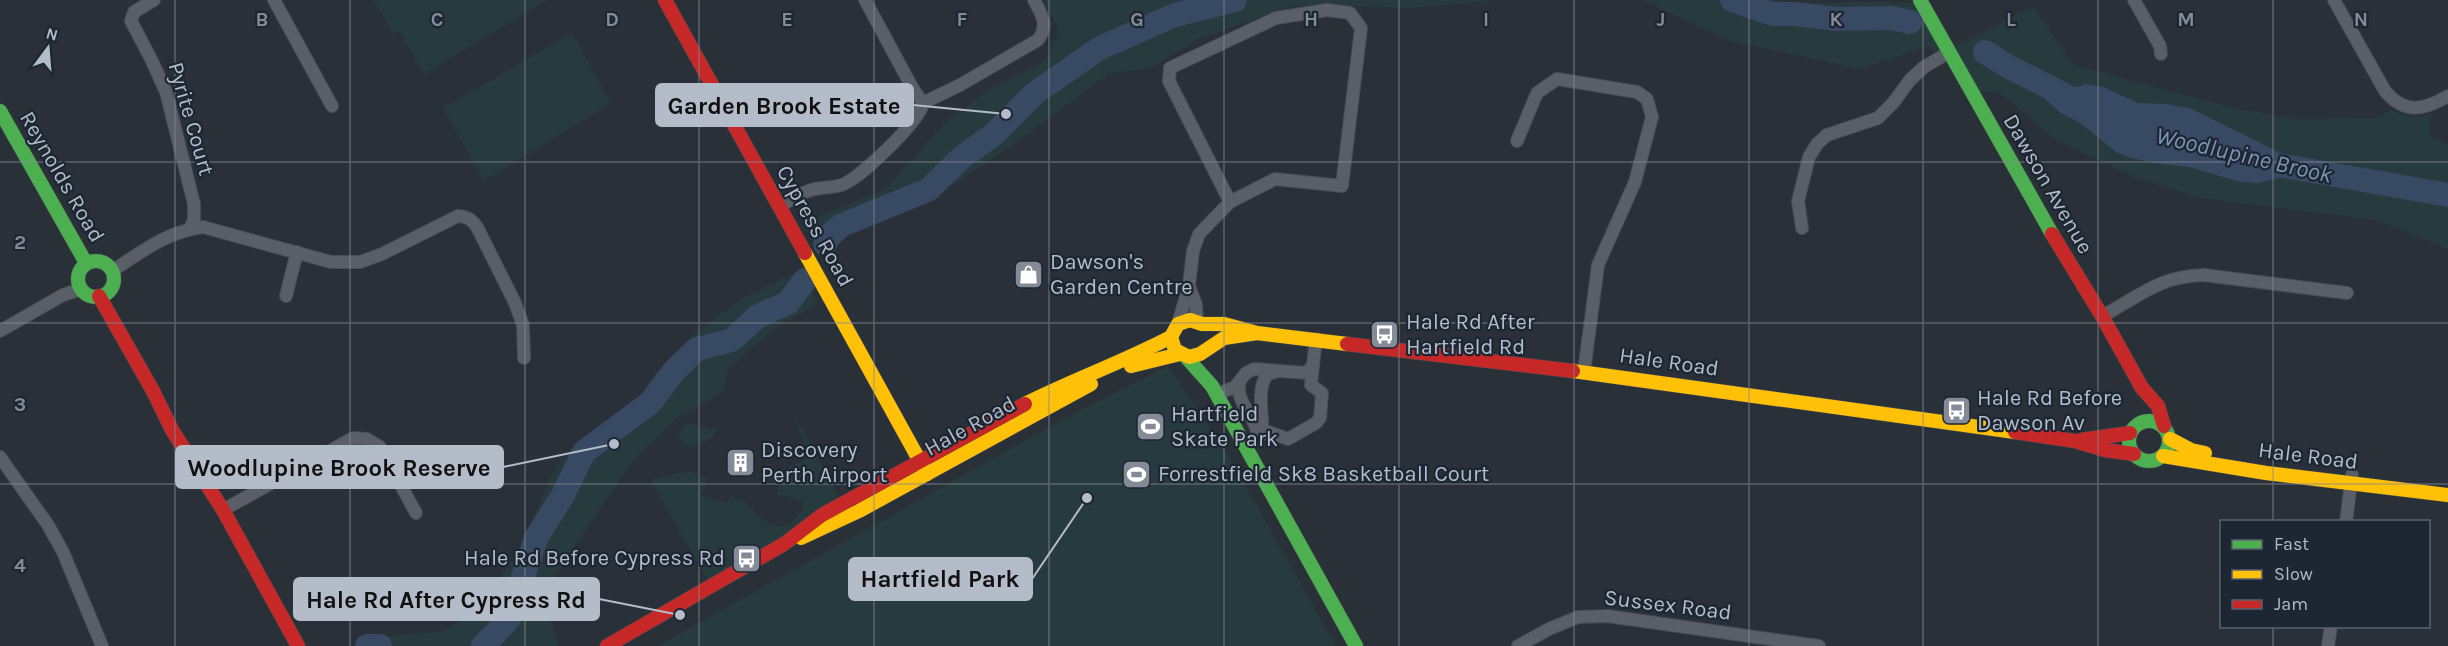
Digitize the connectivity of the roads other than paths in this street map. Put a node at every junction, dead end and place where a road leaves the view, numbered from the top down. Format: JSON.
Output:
{"nodes":[{"id":1,"x":154,"y":0,"type":"edge"},
{"id":2,"x":274,"y":0,"type":"edge"},
{"id":3,"x":665,"y":0,"type":"edge"},
{"id":4,"x":865,"y":0,"type":"edge"},
{"id":5,"x":1034,"y":0,"type":"edge"},
{"id":6,"x":1920,"y":0,"type":"edge"},
{"id":7,"x":2134,"y":0,"type":"edge"},
{"id":8,"x":2334,"y":0,"type":"edge"},
{"id":9,"x":1948,"y":53,"type":"junction"},
{"id":10,"x":2161,"y":54,"type":"dead end"},
{"id":11,"x":2448,"y":96,"type":"edge"},
{"id":12,"x":923,"y":103,"type":"junction"},
{"id":13,"x":332,"y":106,"type":"dead end"},
{"id":14,"x":0,"y":111,"type":"edge"},
{"id":15,"x":1517,"y":141,"type":"dead end"},
{"id":16,"x":1230,"y":202,"type":"junction"},
{"id":17,"x":780,"y":206,"type":"junction"},
{"id":18,"x":1802,"y":228,"type":"dead end"},
{"id":19,"x":190,"y":229,"type":"junction"},
{"id":20,"x":297,"y":252,"type":"junction"},
{"id":21,"x":87,"y":263,"type":"junction"},
{"id":22,"x":112,"y":271,"type":"junction"},
{"id":23,"x":1189,"y":286,"type":"junction"},
{"id":24,"x":81,"y":288,"type":"junction"},
{"id":25,"x":2347,"y":293,"type":"dead end"},
{"id":26,"x":99,"y":296,"type":"junction"},
{"id":27,"x":286,"y":296,"type":"dead end"},
{"id":28,"x":2102,"y":316,"type":"junction"},
{"id":29,"x":1199,"y":323,"type":"junction"},
{"id":30,"x":1178,"y":324,"type":"junction"},
{"id":31,"x":0,"y":331,"type":"edge"},
{"id":32,"x":1257,"y":333,"type":"junction"},
{"id":33,"x":1171,"y":338,"type":"junction"},
{"id":34,"x":1316,"y":339,"type":"junction"},
{"id":35,"x":1208,"y":347,"type":"junction"},
{"id":36,"x":1183,"y":356,"type":"junction"},
{"id":37,"x":524,"y":358,"type":"dead end"},
{"id":38,"x":1313,"y":365,"type":"junction"},
{"id":39,"x":1279,"y":370,"type":"junction"},
{"id":40,"x":1584,"y":372,"type":"junction"},
{"id":41,"x":1240,"y":381,"type":"junction"},
{"id":42,"x":2142,"y":388,"type":"junction"},
{"id":43,"x":1215,"y":390,"type":"junction"},
{"id":44,"x":1259,"y":427,"type":"junction"},
{"id":45,"x":2132,"y":430,"type":"junction"},
{"id":46,"x":2167,"y":433,"type":"junction"},
{"id":47,"x":2075,"y":441,"type":"junction"},
{"id":48,"x":1250,"y":443,"type":"junction"},
{"id":49,"x":2134,"y":454,"type":"junction"},
{"id":50,"x":0,"y":456,"type":"edge"},
{"id":51,"x":2163,"y":456,"type":"junction"},
{"id":52,"x":920,"y":461,"type":"junction"},
{"id":53,"x":927,"y":474,"type":"junction"},
{"id":54,"x":2351,"y":479,"type":"junction"},
{"id":55,"x":2448,"y":487,"type":"edge"},
{"id":56,"x":2448,"y":495,"type":"edge"},
{"id":57,"x":223,"y":510,"type":"junction"},
{"id":58,"x":416,"y":513,"type":"dead end"},
{"id":59,"x":2346,"y":520,"type":"edge"},
{"id":60,"x":784,"y":544,"type":"junction"},
{"id":61,"x":2331,"y":628,"type":"edge"},
{"id":62,"x":296,"y":645,"type":"edge"},
{"id":63,"x":102,"y":646,"type":"edge"},
{"id":64,"x":607,"y":646,"type":"edge"},
{"id":65,"x":1356,"y":646,"type":"edge"},
{"id":66,"x":1518,"y":646,"type":"edge"},
{"id":67,"x":1819,"y":646,"type":"edge"},
{"id":68,"x":2328,"y":646,"type":"edge"}],
"edges":[{"from":1,"to":19,"type":"street","name":"Pyrite Court"},
{"from":2,"to":13,"type":"street"},
{"from":3,"to":17,"type":"main road","name":"Cypress Road"},
{"from":4,"to":12,"type":"street"},
{"from":5,"to":12,"type":"street"},
{"from":6,"to":9,"type":"main road","name":"Dawson Avenue"},
{"from":7,"to":10,"type":"street"},
{"from":8,"to":11,"type":"street"},
{"from":9,"to":18,"type":"street"},
{"from":9,"to":28,"type":"main road","name":"Dawson Avenue"},
{"from":12,"to":17,"type":"street"},
{"from":14,"to":21,"type":"main road","name":"Reynolds Road"},
{"from":15,"to":40,"type":"street"},
{"from":16,"to":16,"type":"street"},
{"from":16,"to":23,"type":"street"},
{"from":17,"to":52,"type":"main road","name":"Cypress Road"},
{"from":19,"to":20,"type":"street"},
{"from":19,"to":22,"type":"street"},
{"from":20,"to":27,"type":"street"},
{"from":20,"to":37,"type":"street"},
{"from":21,"to":22,"type":"main road"},
{"from":21,"to":24,"type":"main road"},
{"from":22,"to":26,"type":"main road"},
{"from":23,"to":29,"type":"street"},
{"from":23,"to":30,"type":"street"},
{"from":24,"to":26,"type":"main road"},
{"from":24,"to":31,"type":"street"},
{"from":25,"to":28,"type":"street"},
{"from":26,"to":57,"type":"main road"},
{"from":28,"to":42,"type":"main road","name":"Dawson Avenue"},
{"from":29,"to":30,"type":"main road","name":"Hale Road"},
{"from":29,"to":32,"type":"main road","name":"Hale Road"},
{"from":29,"to":35,"type":"main road"},
{"from":30,"to":33,"type":"main road"},
{"from":32,"to":34,"type":"main road","name":"Hale Road"},
{"from":32,"to":35,"type":"main road","name":"Hale Road"},
{"from":33,"to":36,"type":"main road"},
{"from":33,"to":52,"type":"main road","name":"Hale Road"},
{"from":34,"to":38,"type":"street"},
{"from":34,"to":40,"type":"main road","name":"Hale Road"},
{"from":35,"to":36,"type":"main road","name":"Hale Road"},
{"from":35,"to":43,"type":"main road"},
{"from":36,"to":43,"type":"main road"},
{"from":36,"to":53,"type":"main road","name":"Hale Road"},
{"from":38,"to":39,"type":"street"},
{"from":38,"to":44,"type":"street"},
{"from":39,"to":41,"type":"street"},
{"from":39,"to":44,"type":"street"},
{"from":40,"to":47,"type":"main road","name":"Hale Road"},
{"from":41,"to":43,"type":"street"},
{"from":41,"to":44,"type":"street"},
{"from":42,"to":45,"type":"main road"},
{"from":42,"to":46,"type":"main road","name":"Dawson Avenue"},
{"from":43,"to":48,"type":"main road"},
{"from":44,"to":48,"type":"street"},
{"from":45,"to":46,"type":"main road"},
{"from":45,"to":47,"type":"main road","name":"Hale Road"},
{"from":45,"to":49,"type":"main road"},
{"from":46,"to":51,"type":"main road"},
{"from":46,"to":54,"type":"main road","name":"Hale Road"},
{"from":47,"to":49,"type":"main road","name":"Hale Road"},
{"from":48,"to":65,"type":"main road"},
{"from":49,"to":51,"type":"main road"},
{"from":50,"to":63,"type":"street"},
{"from":51,"to":54,"type":"main road","name":"Hale Road"},
{"from":52,"to":53,"type":"main road","name":"Cypress Road"},
{"from":52,"to":60,"type":"main road","name":"Hale Road"},
{"from":53,"to":60,"type":"main road","name":"Hale Road"},
{"from":54,"to":55,"type":"main road","name":"Hale Road"},
{"from":54,"to":56,"type":"main road","name":"Hale Road"},
{"from":54,"to":59,"type":"street"},
{"from":57,"to":58,"type":"street"},
{"from":57,"to":62,"type":"main road"},
{"from":60,"to":64,"type":"main road","name":"Hale Road"},
{"from":61,"to":68,"type":"street"},
{"from":66,"to":67,"type":"street","name":"Sussex Road"}]}
